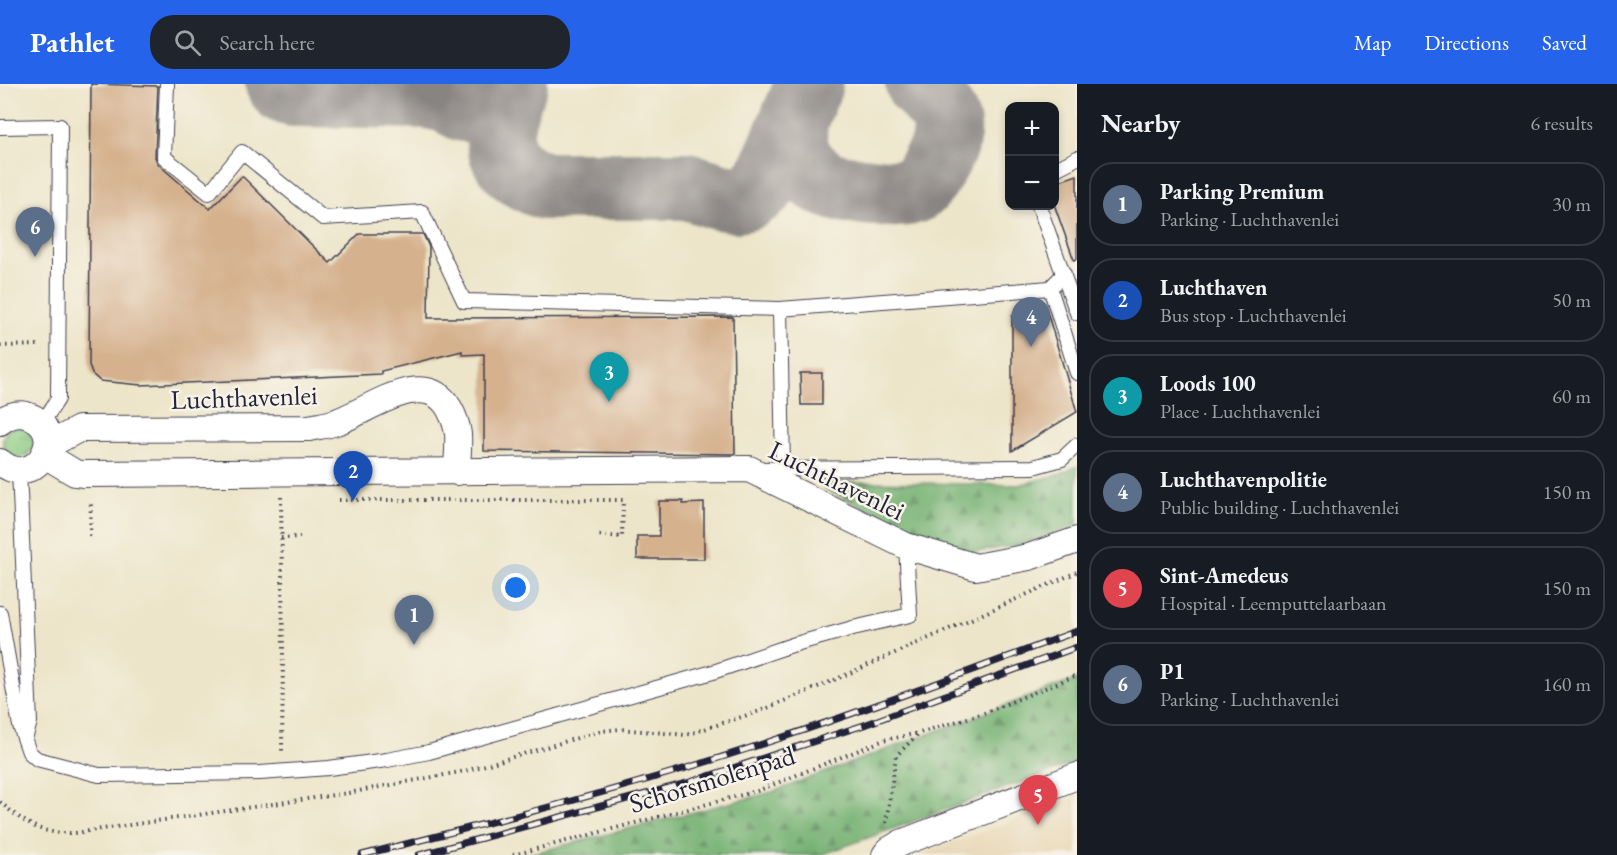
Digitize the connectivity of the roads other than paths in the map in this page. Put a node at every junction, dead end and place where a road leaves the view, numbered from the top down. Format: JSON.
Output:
{"nodes":[{"id":1,"x":167,"y":84,"type":"edge"},
{"id":2,"x":0,"y":127,"type":"edge"},
{"id":3,"x":1077,"y":158,"type":"edge"},
{"id":4,"x":1059,"y":167,"type":"edge"},
{"id":5,"x":1040,"y":210,"type":"edge"},
{"id":6,"x":1064,"y":274,"type":"junction"},
{"id":7,"x":1050,"y":288,"type":"junction"},
{"id":8,"x":780,"y":309,"type":"junction"},
{"id":9,"x":1077,"y":313,"type":"edge"},
{"id":10,"x":1077,"y":373,"type":"edge"},
{"id":11,"x":0,"y":422,"type":"edge"},
{"id":12,"x":44,"y":442,"type":"junction"},
{"id":13,"x":1077,"y":445,"type":"edge"},
{"id":14,"x":10,"y":466,"type":"edge"},
{"id":15,"x":783,"y":468,"type":"junction"},
{"id":16,"x":749,"y":469,"type":"junction"},
{"id":17,"x":457,"y":472,"type":"junction"},
{"id":18,"x":1077,"y":540,"type":"edge"},
{"id":19,"x":906,"y":546,"type":"junction"},
{"id":20,"x":0,"y":613,"type":"edge"},
{"id":21,"x":24,"y":741,"type":"junction"},
{"id":22,"x":1077,"y":776,"type":"edge"},
{"id":23,"x":887,"y":852,"type":"edge"}],
"edges":[{"from":1,"to":8,"type":"lane"},
{"from":2,"to":12,"type":"lane"},
{"from":3,"to":4,"type":"lane"},
{"from":5,"to":6,"type":"lane"},
{"from":6,"to":7,"type":"lane"},
{"from":6,"to":9,"type":"lane"},
{"from":7,"to":8,"type":"lane"},
{"from":7,"to":10,"type":"lane"},
{"from":8,"to":15,"type":"lane"},
{"from":11,"to":12,"type":"street"},
{"from":12,"to":14,"type":"street","name":"Luchthavenlei"},
{"from":12,"to":17,"type":"street","name":"Luchthavenlei"},
{"from":12,"to":17,"type":"street","name":"Luchthavenlei"},
{"from":13,"to":15,"type":"lane"},
{"from":14,"to":21,"type":"lane"},
{"from":15,"to":16,"type":"lane"},
{"from":16,"to":17,"type":"street","name":"Luchthavenlei"},
{"from":16,"to":19,"type":"street","name":"Luchthavenlei"},
{"from":18,"to":19,"type":"street","name":"Luchthavenlei"},
{"from":19,"to":21,"type":"lane"},
{"from":20,"to":21,"type":"lane"},
{"from":22,"to":23,"type":"street"}]}
